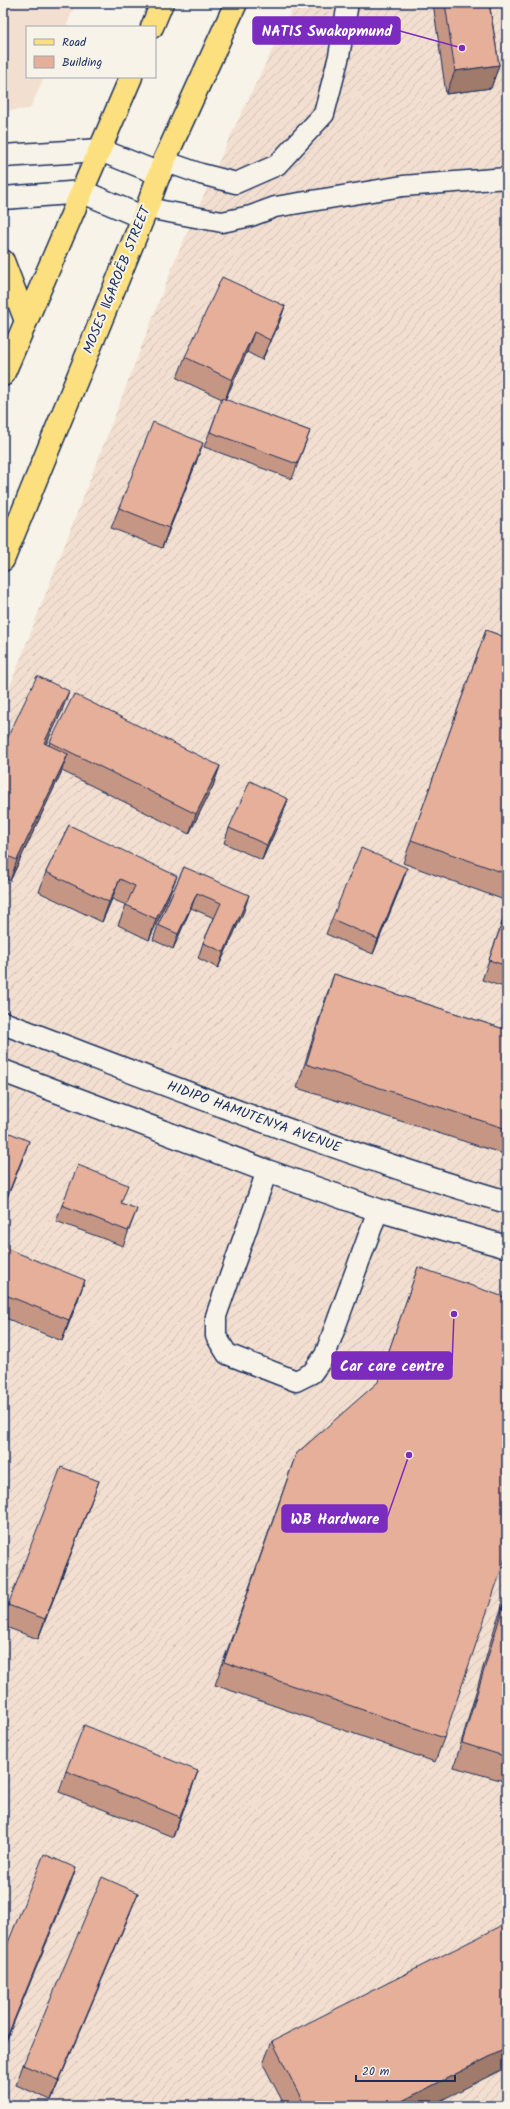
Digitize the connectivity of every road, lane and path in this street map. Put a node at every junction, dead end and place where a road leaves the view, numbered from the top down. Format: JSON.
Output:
{"nodes":[{"id":1,"x":162,"y":3,"type":"edge"},
{"id":2,"x":236,"y":3,"type":"edge"},
{"id":3,"x":348,"y":3,"type":"edge"},
{"id":4,"x":152,"y":26,"type":"edge"},
{"id":5,"x":131,"y":78,"type":"edge"},
{"id":6,"x":100,"y":150,"type":"junction"},
{"id":7,"x":3,"y":156,"type":"edge"},
{"id":8,"x":162,"y":168,"type":"junction"},
{"id":9,"x":507,"y":178,"type":"edge"},
{"id":10,"x":83,"y":192,"type":"junction"},
{"id":11,"x":3,"y":198,"type":"edge"},
{"id":12,"x":145,"y":212,"type":"junction"},
{"id":13,"x":3,"y":261,"type":"edge"},
{"id":14,"x":26,"y":321,"type":"junction"},
{"id":15,"x":3,"y":376,"type":"edge"},
{"id":16,"x":3,"y":560,"type":"edge"},
{"id":17,"x":3,"y":1023,"type":"edge"},
{"id":18,"x":3,"y":1071,"type":"edge"},
{"id":19,"x":267,"y":1171,"type":"junction"},
{"id":20,"x":507,"y":1202,"type":"edge"},
{"id":21,"x":378,"y":1210,"type":"junction"},
{"id":22,"x":507,"y":1247,"type":"edge"}],
"edges":[{"from":1,"to":4,"type":"main road"},
{"from":2,"to":8,"type":"main road","name":"MOSES ǁGAROËB STREET"},
{"from":3,"to":8,"type":"lane"},
{"from":5,"to":6,"type":"main road"},
{"from":6,"to":7,"type":"street"},
{"from":6,"to":8,"type":"street"},
{"from":6,"to":10,"type":"main road"},
{"from":8,"to":12,"type":"main road","name":"MOSES ǁGAROËB STREET"},
{"from":9,"to":12,"type":"lane"},
{"from":10,"to":11,"type":"street"},
{"from":10,"to":12,"type":"street"},
{"from":10,"to":14,"type":"main road"},
{"from":12,"to":16,"type":"main road","name":"MOSES ǁGAROËB STREET"},
{"from":13,"to":14,"type":"main road"},
{"from":14,"to":15,"type":"main road"},
{"from":17,"to":20,"type":"street","name":"HIDIPO HAMUTENYA AVENUE"},
{"from":18,"to":19,"type":"street"},
{"from":19,"to":21,"type":"street"},
{"from":19,"to":21,"type":"lane"},
{"from":21,"to":22,"type":"street"}]}
